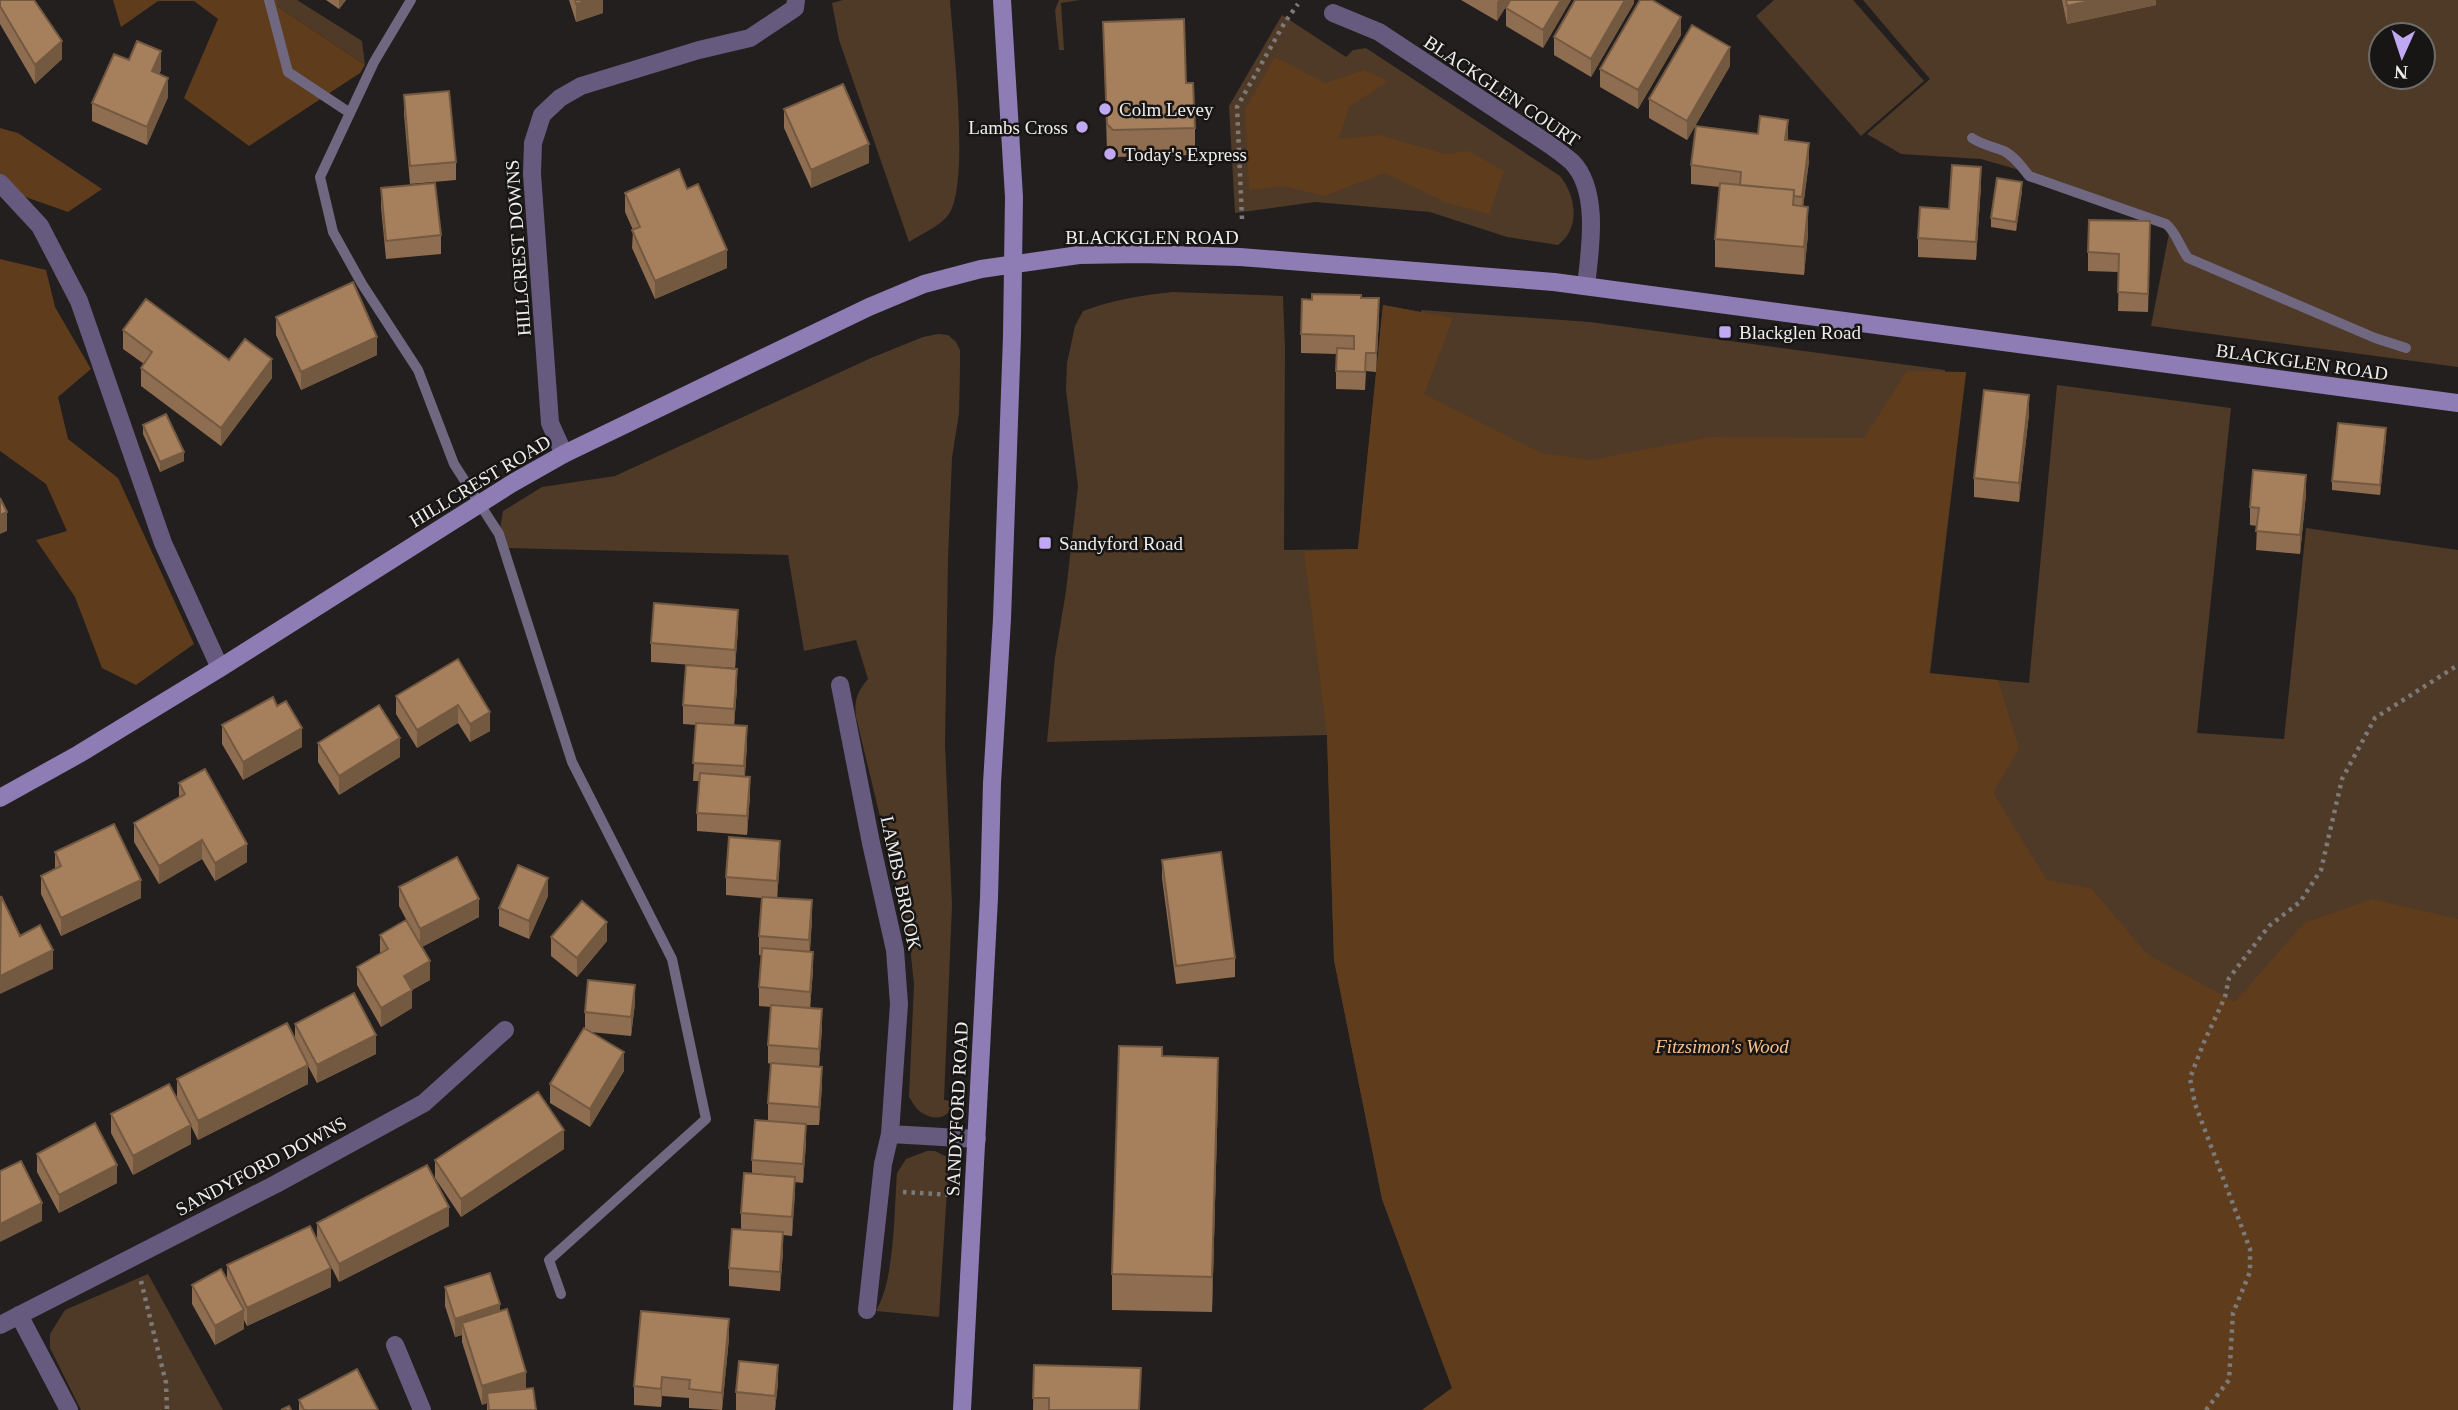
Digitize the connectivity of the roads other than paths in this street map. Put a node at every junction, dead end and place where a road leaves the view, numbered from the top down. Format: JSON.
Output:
{"nodes":[{"id":1,"x":796,"y":0,"type":"edge"},
{"id":2,"x":1002,"y":0,"type":"edge"},
{"id":3,"x":1334,"y":13,"type":"dead end"},
{"id":4,"x":0,"y":183,"type":"edge"},
{"id":5,"x":1013,"y":264,"type":"junction"},
{"id":6,"x":1586,"y":286,"type":"junction"},
{"id":7,"x":2458,"y":403,"type":"edge"},
{"id":8,"x":564,"y":454,"type":"junction"},
{"id":9,"x":220,"y":668,"type":"junction"},
{"id":10,"x":840,"y":685,"type":"dead end"},
{"id":11,"x":0,"y":798,"type":"edge"},
{"id":12,"x":505,"y":1030,"type":"dead end"},
{"id":13,"x":890,"y":1134,"type":"junction"},
{"id":14,"x":978,"y":1139,"type":"junction"},
{"id":15,"x":867,"y":1310,"type":"dead end"},
{"id":16,"x":19,"y":1315,"type":"junction"},
{"id":17,"x":0,"y":1325,"type":"edge"},
{"id":18,"x":395,"y":1345,"type":"dead end"},
{"id":19,"x":69,"y":1410,"type":"edge"},
{"id":20,"x":422,"y":1410,"type":"edge"},
{"id":21,"x":962,"y":1410,"type":"edge"}],
"edges":[{"from":1,"to":8,"type":"street","name":"HILLCREST DOWNS"},
{"from":2,"to":5,"type":"street","name":"SANDYFORD ROAD"},
{"from":3,"to":6,"type":"street","name":"BLACKGLEN COURT"},
{"from":4,"to":9,"type":"street"},
{"from":5,"to":6,"type":"street","name":"BLACKGLEN ROAD"},
{"from":5,"to":8,"type":"street","name":"HILLCREST ROAD"},
{"from":5,"to":14,"type":"street","name":"SANDYFORD ROAD"},
{"from":6,"to":7,"type":"street","name":"BLACKGLEN ROAD"},
{"from":8,"to":9,"type":"street","name":"HILLCREST ROAD"},
{"from":9,"to":11,"type":"street","name":"HILLCREST ROAD"},
{"from":10,"to":13,"type":"street","name":"LAMBS BROOK"},
{"from":12,"to":16,"type":"street","name":"SANDYFORD DOWNS"},
{"from":13,"to":14,"type":"street"},
{"from":13,"to":15,"type":"street","name":"LAMBS BROOK"},
{"from":14,"to":21,"type":"street","name":"SANDYFORD ROAD"},
{"from":16,"to":17,"type":"street","name":"SANDYFORD DOWNS"},
{"from":16,"to":19,"type":"street"},
{"from":18,"to":20,"type":"street"}]}
